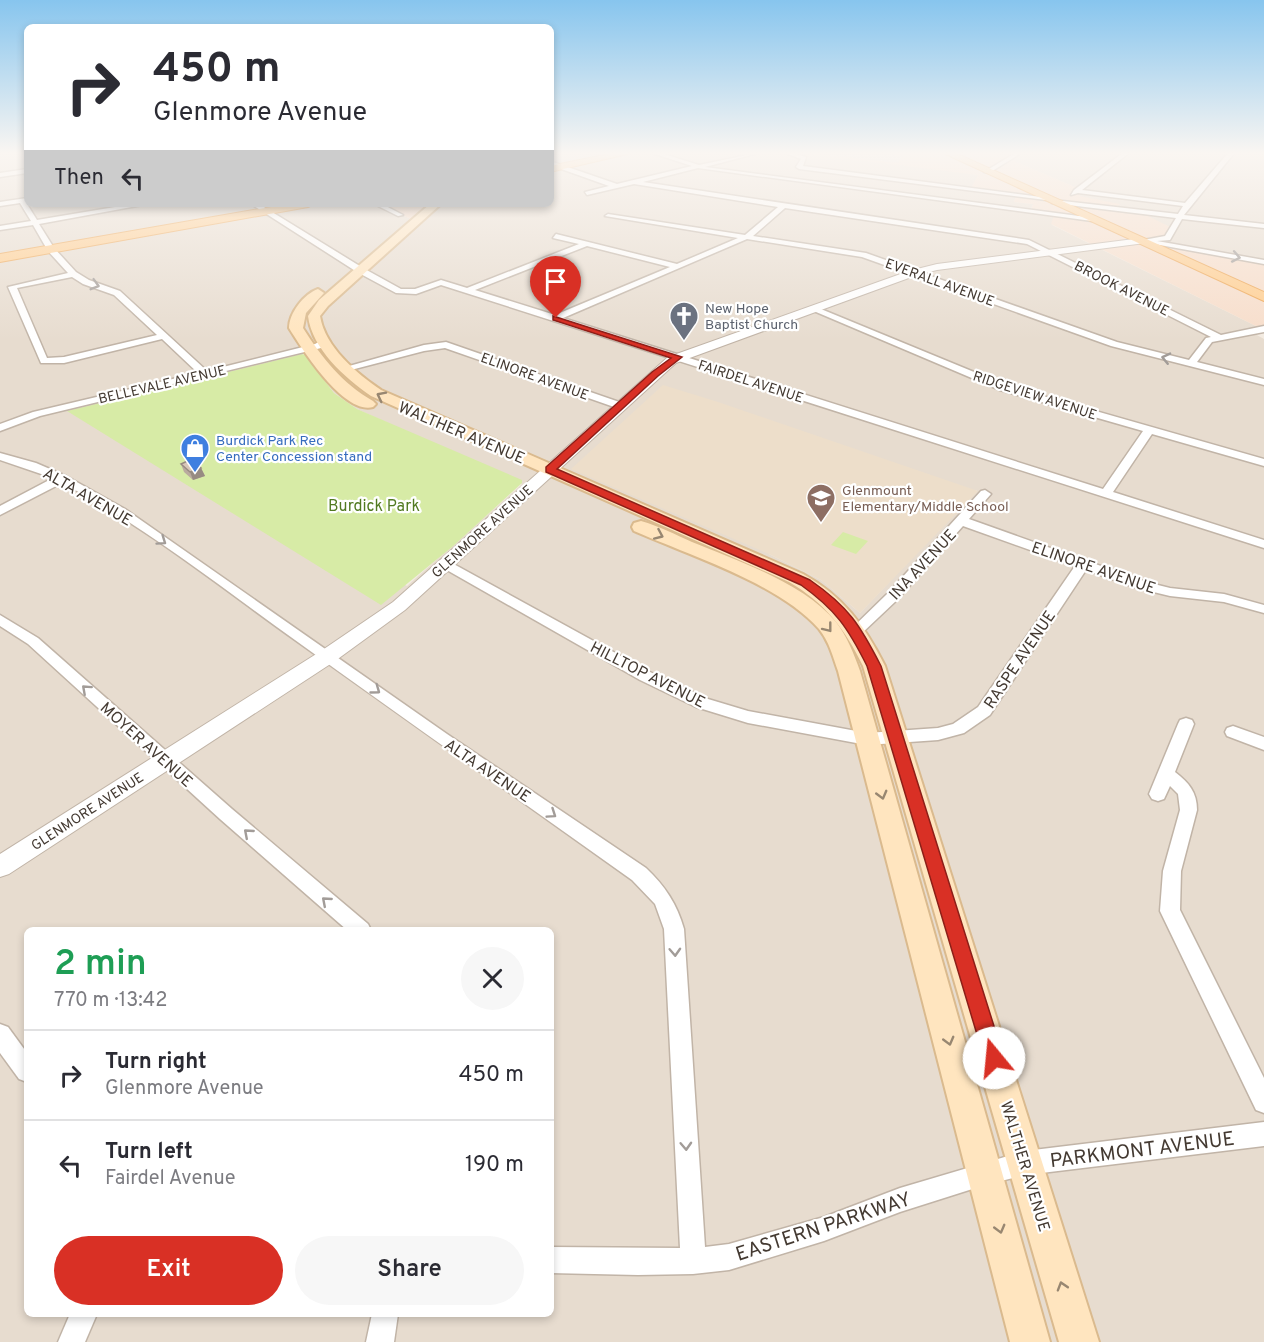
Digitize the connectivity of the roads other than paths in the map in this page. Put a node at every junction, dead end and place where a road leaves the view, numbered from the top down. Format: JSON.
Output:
{"nodes":[{"id":1,"x":32,"y":215,"type":"edge"},
{"id":2,"x":80,"y":215,"type":"edge"},
{"id":3,"x":226,"y":215,"type":"edge"},
{"id":4,"x":270,"y":215,"type":"edge"},
{"id":5,"x":411,"y":215,"type":"edge"},
{"id":6,"x":422,"y":215,"type":"edge"},
{"id":7,"x":774,"y":215,"type":"edge"},
{"id":8,"x":845,"y":215,"type":"edge"},
{"id":9,"x":1060,"y":215,"type":"edge"},
{"id":10,"x":1083,"y":215,"type":"edge"},
{"id":11,"x":1169,"y":215,"type":"edge"},
{"id":12,"x":608,"y":216,"type":"dead end"},
{"id":13,"x":1180,"y":216,"type":"junction"},
{"id":14,"x":1092,"y":219,"type":"junction"},
{"id":15,"x":35,"y":222,"type":"junction"},
{"id":16,"x":1264,"y":226,"type":"edge"},
{"id":17,"x":0,"y":228,"type":"edge"},
{"id":18,"x":556,"y":236,"type":"dead end"},
{"id":19,"x":747,"y":237,"type":"junction"},
{"id":20,"x":1142,"y":241,"type":"junction"},
{"id":21,"x":1163,"y":242,"type":"junction"},
{"id":22,"x":585,"y":244,"type":"junction"},
{"id":23,"x":50,"y":247,"type":"junction"},
{"id":24,"x":1053,"y":252,"type":"junction"},
{"id":25,"x":0,"y":256,"type":"edge"},
{"id":26,"x":1264,"y":262,"type":"edge"},
{"id":27,"x":356,"y":266,"type":"junction"},
{"id":28,"x":676,"y":266,"type":"junction"},
{"id":29,"x":913,"y":273,"type":"junction"},
{"id":30,"x":73,"y":274,"type":"junction"},
{"id":31,"x":466,"y":291,"type":"junction"},
{"id":32,"x":1264,"y":297,"type":"edge"},
{"id":33,"x":813,"y":309,"type":"junction"},
{"id":34,"x":556,"y":318,"type":"junction"},
{"id":35,"x":1264,"y":329,"type":"edge"},
{"id":36,"x":164,"y":336,"type":"junction"},
{"id":37,"x":1218,"y":337,"type":"junction"},
{"id":38,"x":317,"y":345,"type":"junction"},
{"id":39,"x":677,"y":357,"type":"junction"},
{"id":40,"x":1191,"y":364,"type":"junction"},
{"id":41,"x":347,"y":368,"type":"junction"},
{"id":42,"x":205,"y":374,"type":"junction"},
{"id":43,"x":1264,"y":382,"type":"edge"},
{"id":44,"x":621,"y":406,"type":"junction"},
{"id":45,"x":0,"y":428,"type":"edge"},
{"id":46,"x":1149,"y":430,"type":"junction"},
{"id":47,"x":0,"y":456,"type":"edge"},
{"id":48,"x":1264,"y":462,"type":"edge"},
{"id":49,"x":544,"y":475,"type":"junction"},
{"id":50,"x":62,"y":478,"type":"junction"},
{"id":51,"x":1106,"y":493,"type":"junction"},
{"id":52,"x":985,"y":494,"type":"dead end"},
{"id":53,"x":0,"y":512,"type":"edge"},
{"id":54,"x":962,"y":521,"type":"junction"},
{"id":55,"x":1264,"y":544,"type":"edge"},
{"id":56,"x":1083,"y":564,"type":"junction"},
{"id":57,"x":445,"y":565,"type":"junction"},
{"id":58,"x":1264,"y":609,"type":"edge"},
{"id":59,"x":0,"y":620,"type":"edge"},
{"id":60,"x":856,"y":631,"type":"junction"},
{"id":61,"x":328,"y":656,"type":"junction"},
{"id":62,"x":1186,"y":724,"type":"dead end"},
{"id":63,"x":1233,"y":732,"type":"dead end"},
{"id":64,"x":895,"y":737,"type":"junction"},
{"id":65,"x":867,"y":738,"type":"junction"},
{"id":66,"x":1264,"y":744,"type":"edge"},
{"id":67,"x":166,"y":760,"type":"junction"},
{"id":68,"x":1167,"y":774,"type":"junction"},
{"id":69,"x":1158,"y":794,"type":"dead end"},
{"id":70,"x":0,"y":867,"type":"edge"},
{"id":71,"x":357,"y":927,"type":"edge"},
{"id":72,"x":0,"y":1035,"type":"edge"},
{"id":73,"x":24,"y":1067,"type":"edge"},
{"id":74,"x":1264,"y":1102,"type":"edge"},
{"id":75,"x":1264,"y":1134,"type":"edge"},
{"id":76,"x":1025,"y":1163,"type":"junction"},
{"id":77,"x":985,"y":1173,"type":"junction"},
{"id":78,"x":554,"y":1260,"type":"edge"},
{"id":79,"x":693,"y":1261,"type":"junction"},
{"id":80,"x":83,"y":1317,"type":"edge"},
{"id":81,"x":384,"y":1317,"type":"edge"},
{"id":82,"x":71,"y":1342,"type":"edge"},
{"id":83,"x":380,"y":1342,"type":"edge"},
{"id":84,"x":1030,"y":1342,"type":"edge"},
{"id":85,"x":1079,"y":1342,"type":"edge"}],
"edges":[{"from":1,"to":15,"type":"street"},
{"from":2,"to":15,"type":"street"},
{"from":3,"to":23,"type":"main road"},
{"from":4,"to":27,"type":"street","name":"FAIRDEL AVENUE"},
{"from":5,"to":27,"type":"main road","name":"WALTHER AVENUE"},
{"from":6,"to":27,"type":"main road","name":"WALTHER AVENUE"},
{"from":7,"to":19,"type":"street"},
{"from":8,"to":24,"type":"street","name":"BROOK AVENUE"},
{"from":9,"to":14,"type":"street"},
{"from":10,"to":14,"type":"main road"},
{"from":11,"to":13,"type":"street"},
{"from":12,"to":19,"type":"street","name":"EVERALL AVENUE"},
{"from":13,"to":16,"type":"street"},
{"from":13,"to":21,"type":"street"},
{"from":14,"to":20,"type":"main road"},
{"from":15,"to":17,"type":"street"},
{"from":15,"to":23,"type":"street"},
{"from":18,"to":22,"type":"street"},
{"from":19,"to":28,"type":"street"},
{"from":19,"to":29,"type":"street","name":"EVERALL AVENUE"},
{"from":20,"to":21,"type":"street"},
{"from":20,"to":24,"type":"street","name":"GLENMORE AVENUE"},
{"from":20,"to":32,"type":"main road"},
{"from":21,"to":26,"type":"street","one_way":true},
{"from":22,"to":28,"type":"street"},
{"from":22,"to":31,"type":"street"},
{"from":23,"to":25,"type":"main road"},
{"from":23,"to":30,"type":"street"},
{"from":24,"to":29,"type":"street","name":"GLENMORE AVENUE"},
{"from":24,"to":37,"type":"street","name":"BROOK AVENUE"},
{"from":27,"to":31,"type":"street","name":"FAIRDEL AVENUE"},
{"from":27,"to":38,"type":"main road","name":"WALTHER AVENUE"},
{"from":27,"to":38,"type":"main road","name":"WALTHER AVENUE"},
{"from":28,"to":34,"type":"street"},
{"from":29,"to":33,"type":"street","name":"GLENMORE AVENUE"},
{"from":40,"to":29,"type":"street","name":"EVERALL AVENUE","one_way":true},
{"from":30,"to":36,"type":"street","one_way":true},
{"from":30,"to":36,"type":"street"},
{"from":31,"to":34,"type":"street","name":"FAIRDEL AVENUE"},
{"from":33,"to":39,"type":"street","name":"GLENMORE AVENUE"},
{"from":33,"to":46,"type":"street","name":"RIDGEVIEW AVENUE"},
{"from":34,"to":39,"type":"street","name":"FAIRDEL AVENUE"},
{"from":35,"to":37,"type":"street"},
{"from":36,"to":42,"type":"street"},
{"from":37,"to":40,"type":"street"},
{"from":38,"to":41,"type":"main road","name":"WALTHER AVENUE"},
{"from":38,"to":42,"type":"street","name":"BELLEVALE AVENUE"},
{"from":38,"to":49,"type":"main road","name":"WALTHER AVENUE"},
{"from":39,"to":44,"type":"street","name":"GLENMORE AVENUE"},
{"from":39,"to":51,"type":"street","name":"FAIRDEL AVENUE"},
{"from":40,"to":43,"type":"street","name":"EVERALL AVENUE"},
{"from":41,"to":44,"type":"street","name":"ELINORE AVENUE"},
{"from":49,"to":41,"type":"main road","name":"WALTHER AVENUE","one_way":true},
{"from":42,"to":45,"type":"street","name":"BELLEVALE AVENUE"},
{"from":44,"to":49,"type":"street","name":"GLENMORE AVENUE"},
{"from":46,"to":48,"type":"street","name":"RIDGEVIEW AVENUE"},
{"from":46,"to":51,"type":"street"},
{"from":47,"to":50,"type":"street","name":"ALTA AVENUE"},
{"from":49,"to":57,"type":"street","name":"GLENMORE AVENUE"},
{"from":49,"to":60,"type":"main road","name":"WALTHER AVENUE"},
{"from":49,"to":65,"type":"main road","name":"WALTHER AVENUE","one_way":true},
{"from":50,"to":53,"type":"street"},
{"from":50,"to":61,"type":"street","name":"ALTA AVENUE","one_way":true},
{"from":51,"to":55,"type":"street","name":"FAIRDEL AVENUE"},
{"from":52,"to":54,"type":"street","name":"INA AVENUE"},
{"from":54,"to":56,"type":"street","name":"ELINORE AVENUE"},
{"from":54,"to":60,"type":"street","name":"INA AVENUE"},
{"from":56,"to":58,"type":"street","name":"ELINORE AVENUE"},
{"from":56,"to":64,"type":"street","name":"RASPE AVENUE"},
{"from":57,"to":61,"type":"street","name":"GLENMORE AVENUE"},
{"from":57,"to":65,"type":"street","name":"HILLTOP AVENUE"},
{"from":67,"to":59,"type":"street","name":"MOYER AVENUE","one_way":true},
{"from":60,"to":64,"type":"main road","name":"WALTHER AVENUE"},
{"from":61,"to":67,"type":"street","name":"GLENMORE AVENUE"},
{"from":61,"to":79,"type":"street","name":"ALTA AVENUE","one_way":true},
{"from":62,"to":68,"type":"street"},
{"from":63,"to":66,"type":"street"},
{"from":64,"to":65,"type":"street","name":"RASPE AVENUE"},
{"from":64,"to":76,"type":"main road","name":"WALTHER AVENUE"},
{"from":65,"to":77,"type":"main road","name":"WALTHER AVENUE","one_way":true},
{"from":67,"to":70,"type":"street","name":"GLENMORE AVENUE"},
{"from":71,"to":67,"type":"street","name":"MOYER AVENUE","one_way":true},
{"from":68,"to":69,"type":"street"},
{"from":68,"to":74,"type":"street"},
{"from":72,"to":73,"type":"street"},
{"from":75,"to":76,"type":"street","name":"PARKMONT AVENUE"},
{"from":76,"to":77,"type":"street","name":"PARKMONT AVENUE"},
{"from":85,"to":76,"type":"main road","name":"WALTHER AVENUE","one_way":true},
{"from":77,"to":79,"type":"street","name":"EASTERN PARKWAY"},
{"from":77,"to":84,"type":"main road","name":"WALTHER AVENUE","one_way":true},
{"from":78,"to":79,"type":"street","name":"EASTERN PARKWAY"},
{"from":80,"to":82,"type":"street"},
{"from":81,"to":83,"type":"street"}]}
